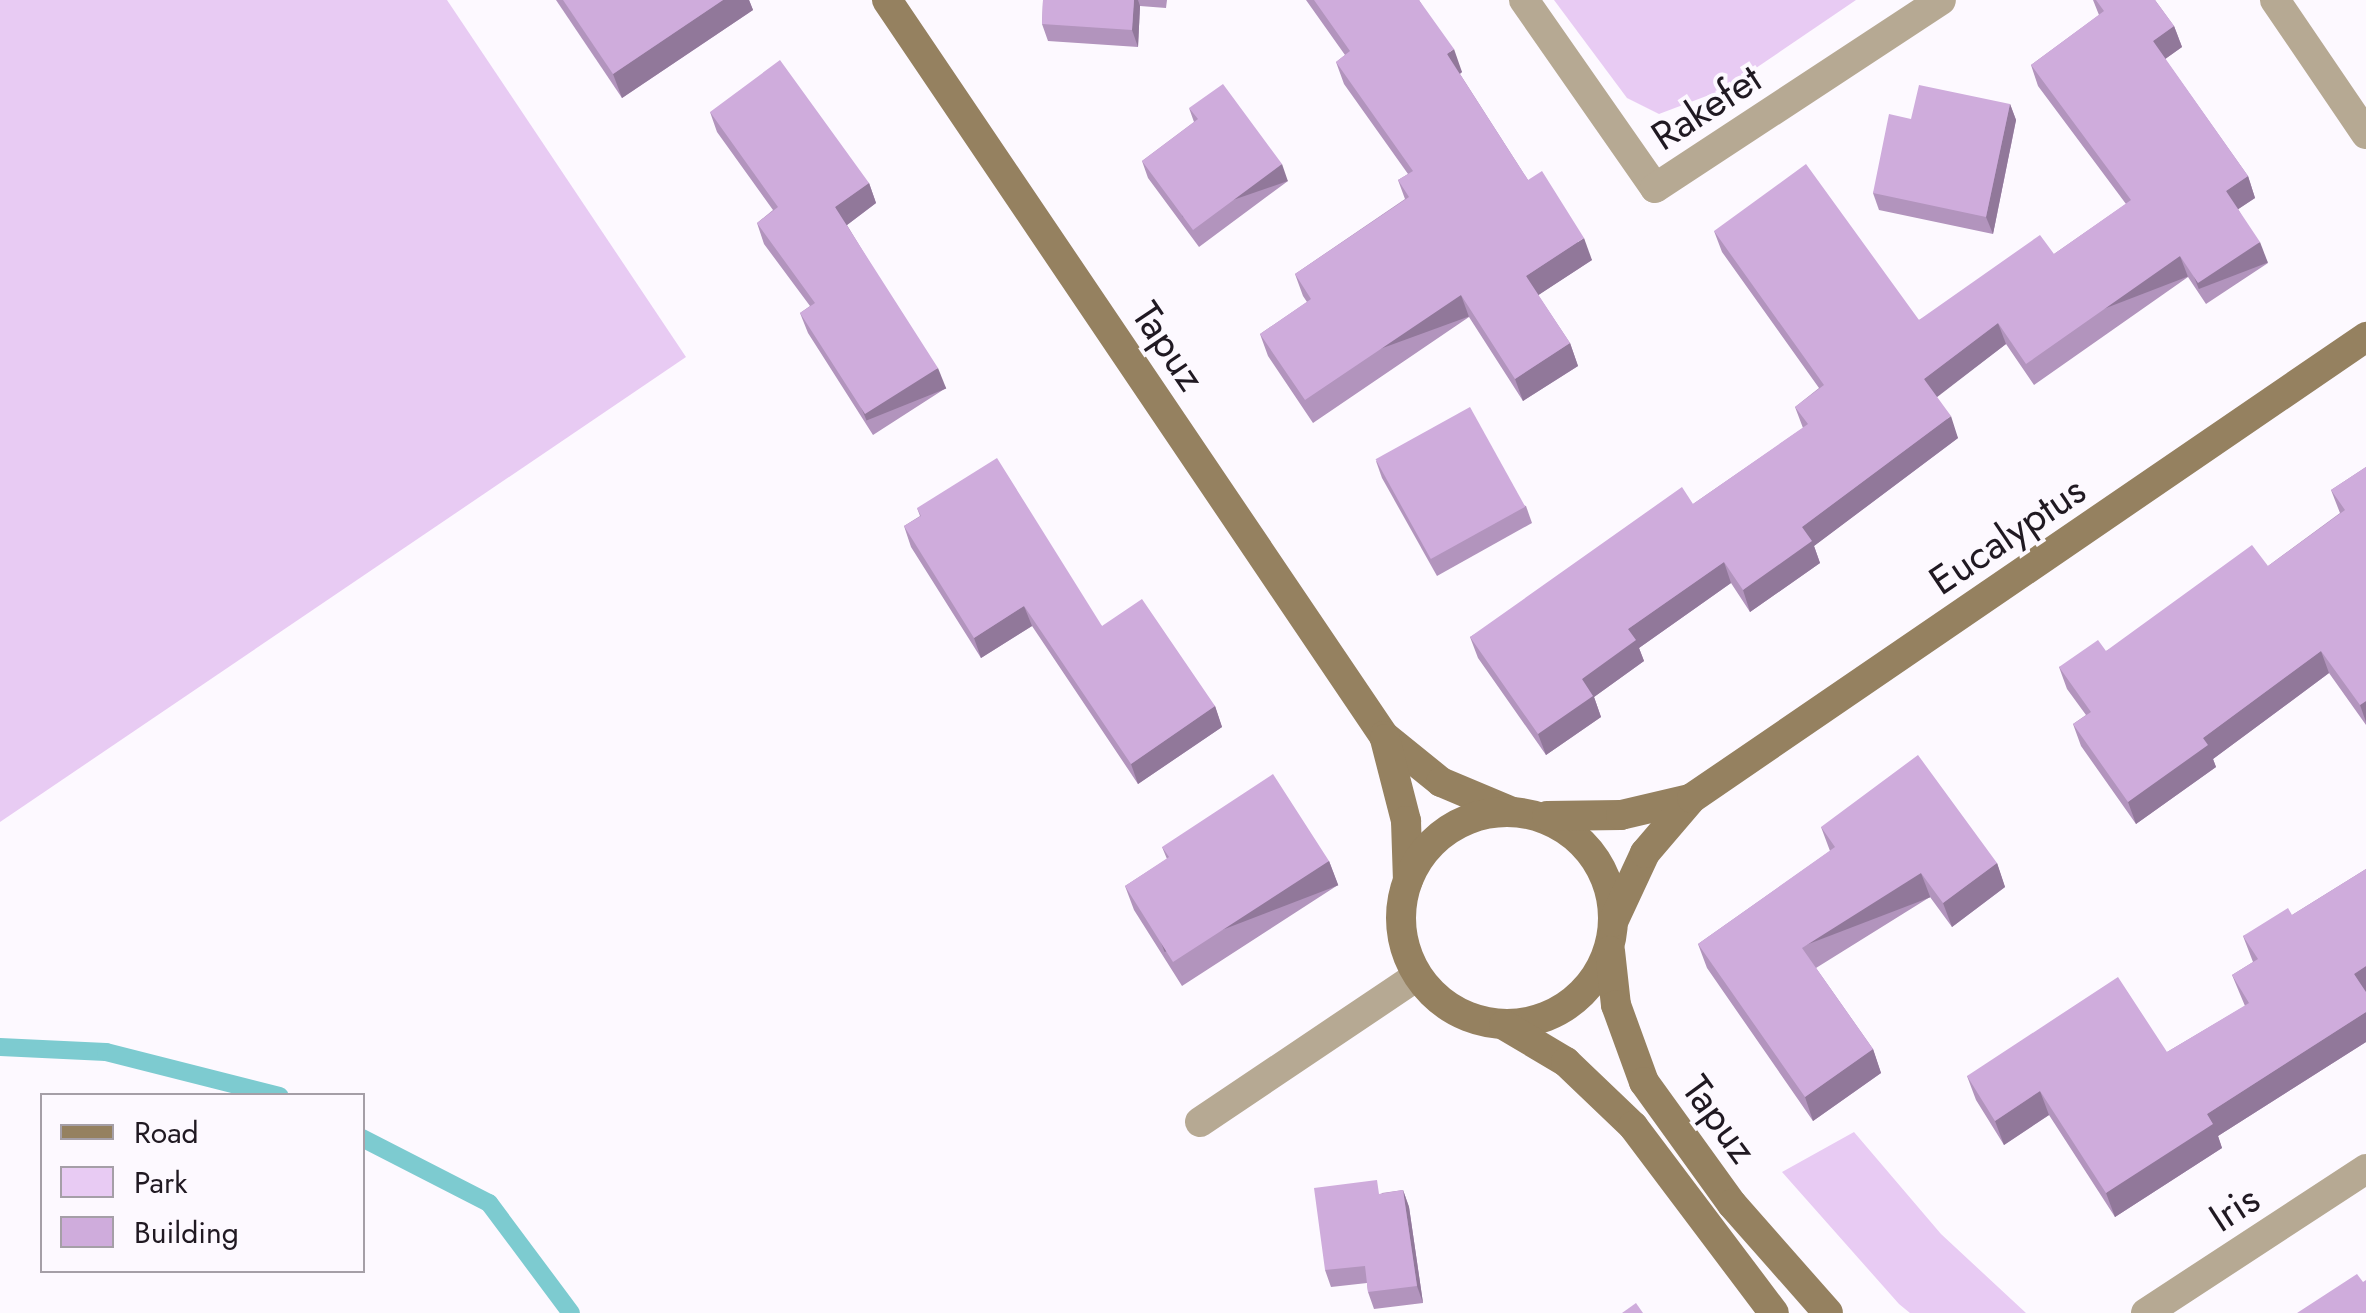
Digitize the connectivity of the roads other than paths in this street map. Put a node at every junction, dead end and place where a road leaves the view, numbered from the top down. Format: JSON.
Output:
{"nodes":[{"id":1,"x":887,"y":0,"type":"edge"},
{"id":2,"x":1524,"y":0,"type":"edge"},
{"id":3,"x":1941,"y":0,"type":"edge"},
{"id":4,"x":2275,"y":0,"type":"edge"},
{"id":5,"x":2366,"y":134,"type":"edge"},
{"id":6,"x":2366,"y":337,"type":"edge"},
{"id":7,"x":1384,"y":736,"type":"junction"},
{"id":8,"x":1692,"y":798,"type":"junction"},
{"id":9,"x":1520,"y":813,"type":"junction"},
{"id":10,"x":1408,"y":881,"type":"junction"},
{"id":11,"x":1612,"y":932,"type":"junction"},
{"id":12,"x":1417,"y":976,"type":"junction"},
{"id":13,"x":1504,"y":1025,"type":"junction"},
{"id":14,"x":1200,"y":1122,"type":"dead end"},
{"id":15,"x":2366,"y":1169,"type":"edge"},
{"id":16,"x":1774,"y":1313,"type":"edge"},
{"id":17,"x":1828,"y":1313,"type":"edge"},
{"id":18,"x":2146,"y":1313,"type":"edge"}],
"edges":[{"from":1,"to":7,"type":"street","name":"Tapuz"},
{"from":2,"to":3,"type":"street","name":"Rakefet"},
{"from":4,"to":5,"type":"street"},
{"from":6,"to":8,"type":"street","name":"Eucalyptus"},
{"from":7,"to":9,"type":"street","name":"Tapuz"},
{"from":7,"to":10,"type":"street","name":"Tapuz"},
{"from":8,"to":9,"type":"street","name":"Eucalyptus"},
{"from":8,"to":11,"type":"street","name":"Eucalyptus"},
{"from":9,"to":10,"type":"street"},
{"from":9,"to":11,"type":"street"},
{"from":10,"to":12,"type":"street"},
{"from":11,"to":13,"type":"street"},
{"from":11,"to":17,"type":"street","name":"Tapuz"},
{"from":12,"to":13,"type":"street"},
{"from":12,"to":14,"type":"street"},
{"from":13,"to":16,"type":"street","name":"Tapuz"},
{"from":15,"to":18,"type":"street","name":"Iris"}]}
